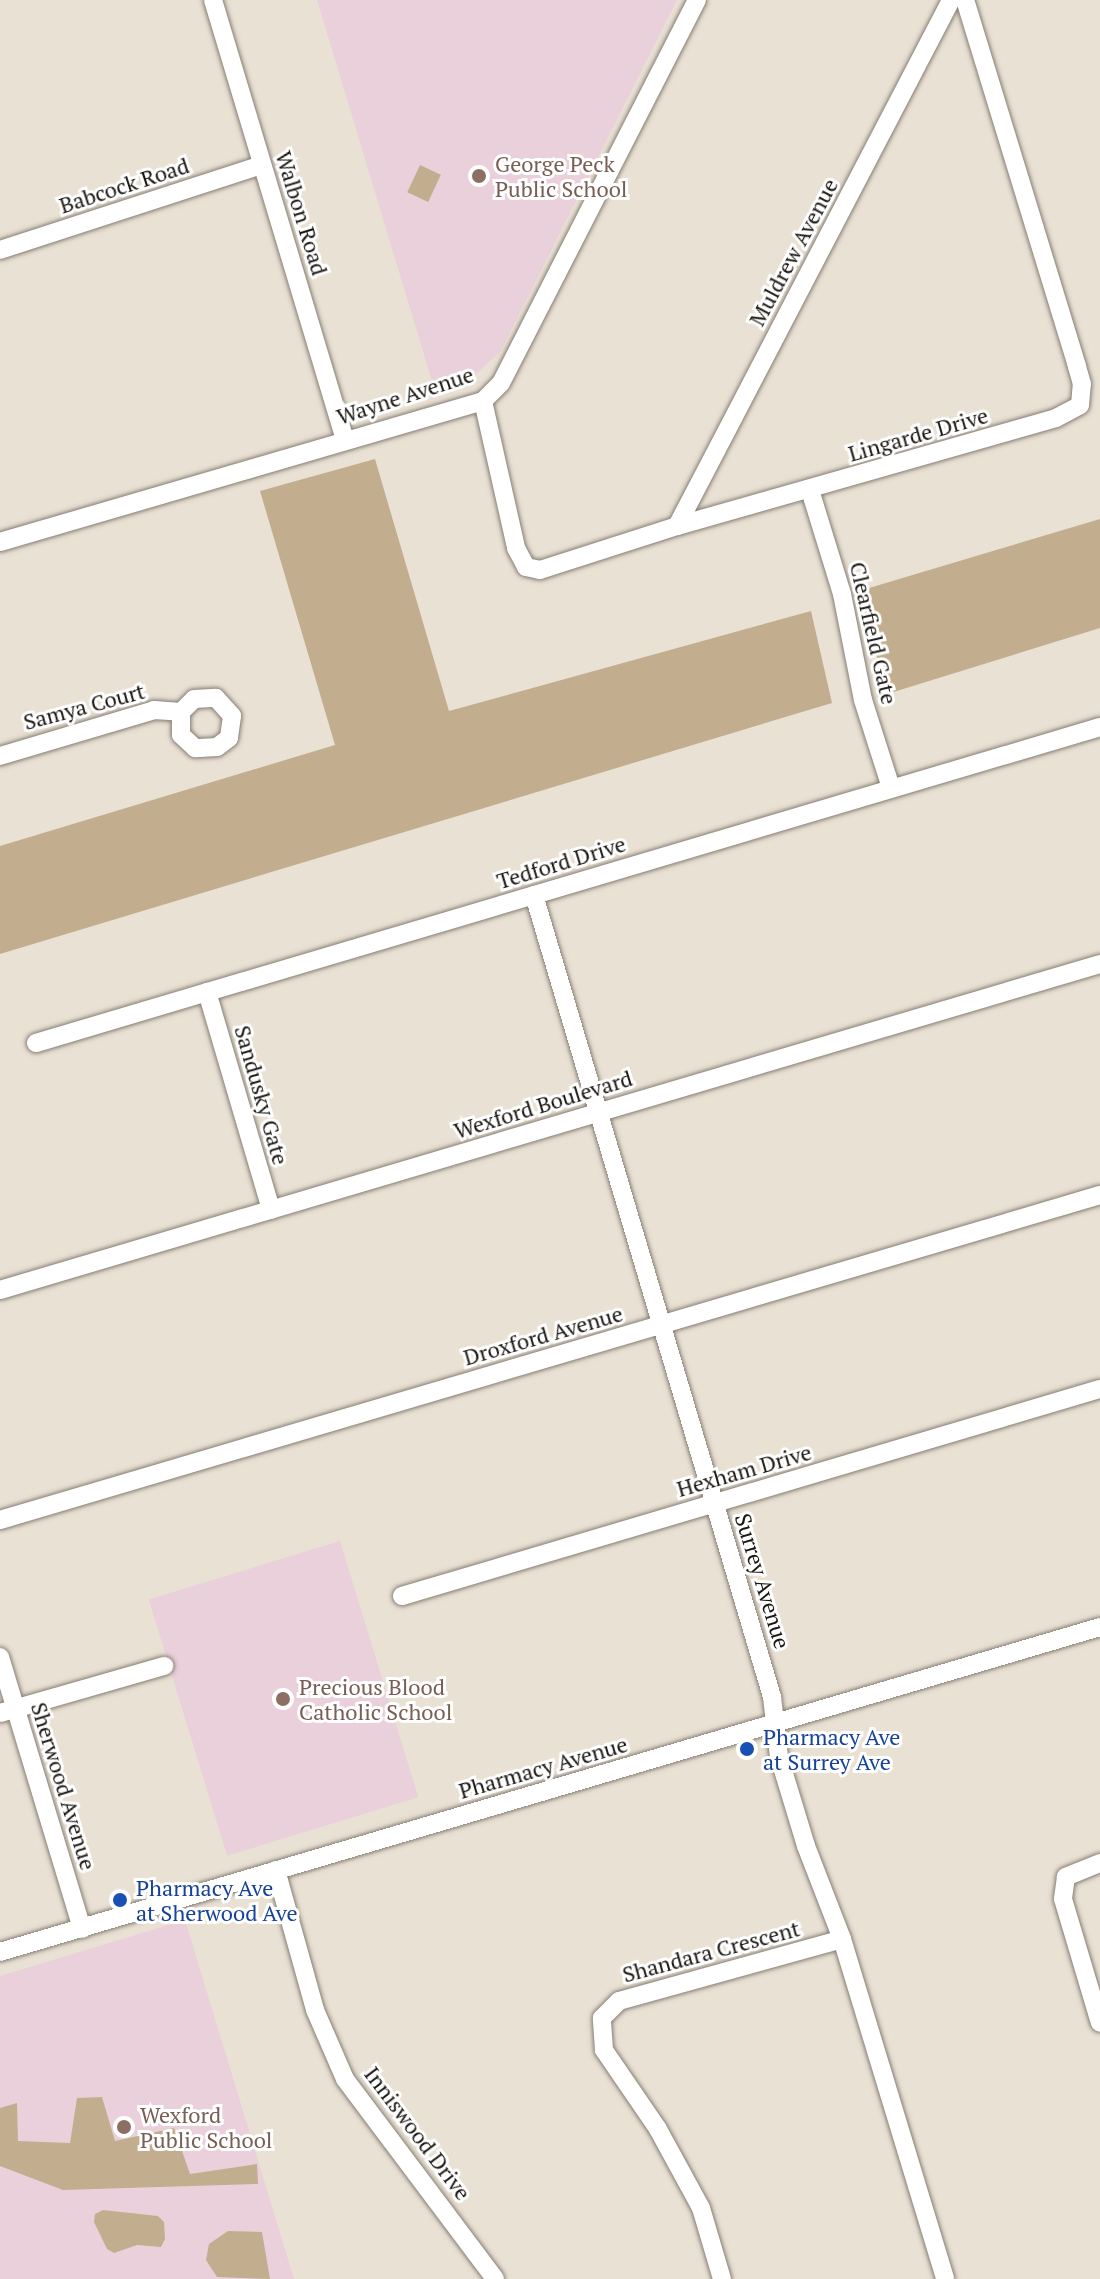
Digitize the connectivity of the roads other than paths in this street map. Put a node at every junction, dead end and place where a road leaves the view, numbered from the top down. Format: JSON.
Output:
{"nodes":[{"id":1,"x":213,"y":0,"type":"edge"},
{"id":2,"x":697,"y":0,"type":"edge"},
{"id":3,"x":951,"y":0,"type":"edge"},
{"id":4,"x":965,"y":0,"type":"edge"},
{"id":5,"x":262,"y":165,"type":"junction"},
{"id":6,"x":0,"y":250,"type":"edge"},
{"id":7,"x":483,"y":401,"type":"junction"},
{"id":8,"x":345,"y":440,"type":"junction"},
{"id":9,"x":810,"y":490,"type":"junction"},
{"id":10,"x":677,"y":526,"type":"junction"},
{"id":11,"x":0,"y":542,"type":"edge"},
{"id":12,"x":181,"y":712,"type":"dead end"},
{"id":13,"x":1100,"y":727,"type":"edge"},
{"id":14,"x":0,"y":756,"type":"edge"},
{"id":15,"x":891,"y":788,"type":"junction"},
{"id":16,"x":534,"y":895,"type":"junction"},
{"id":17,"x":1100,"y":964,"type":"edge"},
{"id":18,"x":207,"y":992,"type":"junction"},
{"id":19,"x":36,"y":1043,"type":"dead end"},
{"id":20,"x":599,"y":1113,"type":"junction"},
{"id":21,"x":1100,"y":1195,"type":"edge"},
{"id":22,"x":271,"y":1210,"type":"junction"},
{"id":23,"x":0,"y":1290,"type":"edge"},
{"id":24,"x":662,"y":1325,"type":"junction"},
{"id":25,"x":1100,"y":1389,"type":"edge"},
{"id":26,"x":715,"y":1503,"type":"junction"},
{"id":27,"x":0,"y":1520,"type":"edge"},
{"id":28,"x":402,"y":1596,"type":"dead end"},
{"id":29,"x":1100,"y":1627,"type":"edge"},
{"id":30,"x":0,"y":1657,"type":"edge"},
{"id":31,"x":164,"y":1666,"type":"dead end"},
{"id":32,"x":8,"y":1712,"type":"edge"},
{"id":33,"x":774,"y":1724,"type":"junction"},
{"id":34,"x":1100,"y":1863,"type":"edge"},
{"id":35,"x":276,"y":1870,"type":"junction"},
{"id":36,"x":82,"y":1929,"type":"junction"},
{"id":37,"x":842,"y":1939,"type":"junction"},
{"id":38,"x":0,"y":1952,"type":"edge"},
{"id":39,"x":1100,"y":2023,"type":"edge"},
{"id":40,"x":495,"y":2279,"type":"edge"},
{"id":41,"x":722,"y":2279,"type":"edge"},
{"id":42,"x":945,"y":2279,"type":"edge"}],
"edges":[{"from":1,"to":5,"type":"street","name":"Walbon Road"},
{"from":2,"to":7,"type":"street","name":"Wayne Avenue"},
{"from":3,"to":10,"type":"street","name":"Muldrew Avenue"},
{"from":4,"to":9,"type":"street","name":"Lingarde Drive"},
{"from":5,"to":6,"type":"street","name":"Babcock Road"},
{"from":5,"to":8,"type":"street","name":"Walbon Road"},
{"from":7,"to":8,"type":"street","name":"Wayne Avenue"},
{"from":7,"to":10,"type":"street","name":"Lingarde Drive"},
{"from":8,"to":11,"type":"street","name":"Wayne Avenue"},
{"from":9,"to":10,"type":"street","name":"Lingarde Drive"},
{"from":9,"to":15,"type":"street","name":"Clearfield Gate"},
{"from":12,"to":14,"type":"street","name":"Samya Court"},
{"from":13,"to":15,"type":"street","name":"Tedford Drive"},
{"from":15,"to":16,"type":"street","name":"Tedford Drive"},
{"from":16,"to":18,"type":"street","name":"Tedford Drive"},
{"from":16,"to":20,"type":"street","name":"Surrey Avenue"},
{"from":17,"to":20,"type":"street","name":"Wexford Boulevard"},
{"from":18,"to":19,"type":"street","name":"Tedford Drive"},
{"from":18,"to":22,"type":"street","name":"Sandusky Gate"},
{"from":20,"to":22,"type":"street","name":"Wexford Boulevard"},
{"from":20,"to":24,"type":"street","name":"Surrey Avenue"},
{"from":21,"to":24,"type":"street","name":"Droxford Avenue"},
{"from":22,"to":23,"type":"street","name":"Wexford Boulevard"},
{"from":24,"to":26,"type":"street","name":"Surrey Avenue"},
{"from":24,"to":27,"type":"street","name":"Droxford Avenue"},
{"from":25,"to":26,"type":"street","name":"Hexham Drive"},
{"from":26,"to":28,"type":"street","name":"Hexham Drive"},
{"from":26,"to":33,"type":"street","name":"Surrey Avenue"},
{"from":29,"to":33,"type":"street","name":"Pharmacy Avenue"},
{"from":30,"to":32,"type":"street","name":"Sherwood Avenue"},
{"from":31,"to":32,"type":"street"},
{"from":32,"to":36,"type":"street","name":"Sherwood Avenue"},
{"from":33,"to":35,"type":"street","name":"Pharmacy Avenue"},
{"from":33,"to":37,"type":"street","name":"Surrey Avenue"},
{"from":34,"to":39,"type":"street"},
{"from":35,"to":36,"type":"street","name":"Pharmacy Avenue"},
{"from":35,"to":40,"type":"street","name":"Inniswood Drive"},
{"from":36,"to":38,"type":"street","name":"Pharmacy Avenue"},
{"from":37,"to":41,"type":"street","name":"Shandara Crescent"},
{"from":37,"to":42,"type":"street","name":"Surrey Avenue"}]}
